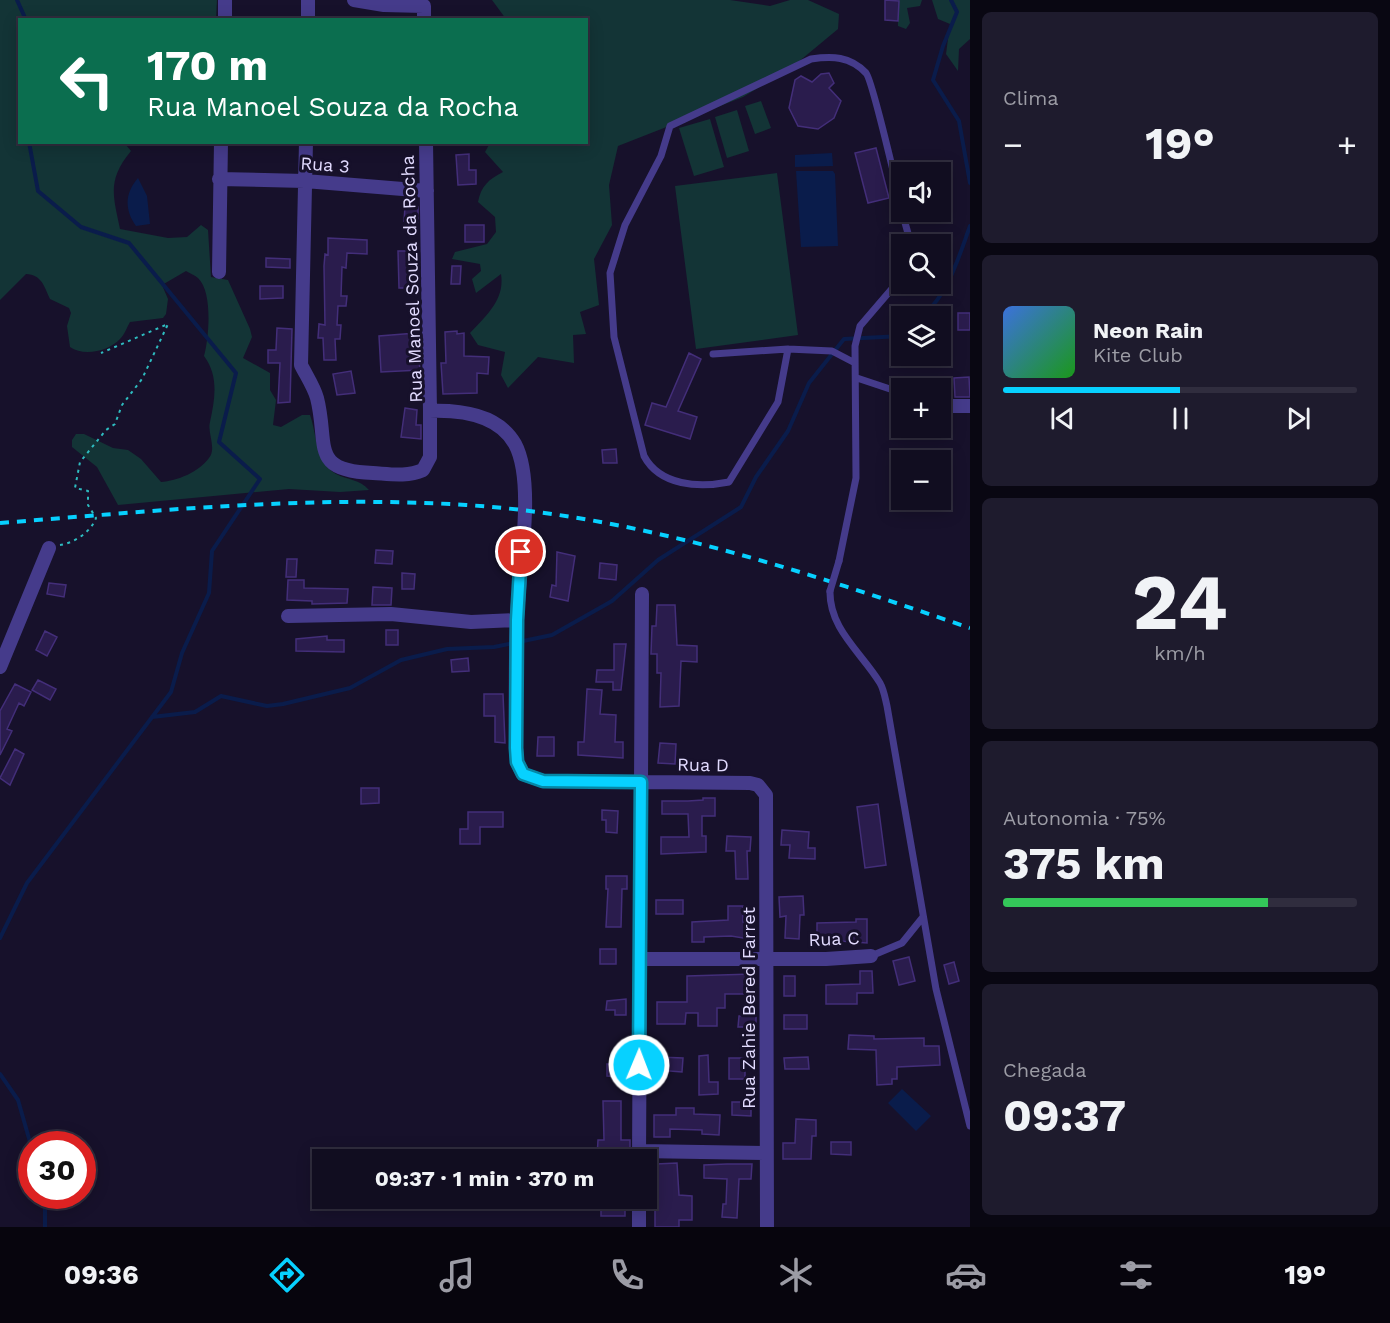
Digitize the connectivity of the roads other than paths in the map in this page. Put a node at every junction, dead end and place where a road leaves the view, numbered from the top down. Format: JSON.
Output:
{"nodes":[{"id":1,"x":225,"y":0,"type":"edge"},
{"id":2,"x":308,"y":0,"type":"edge"},
{"id":3,"x":354,"y":0,"type":"edge"},
{"id":4,"x":424,"y":13,"type":"edge"},
{"id":5,"x":225,"y":18,"type":"edge"},
{"id":6,"x":308,"y":18,"type":"edge"},
{"id":7,"x":221,"y":144,"type":"edge"},
{"id":8,"x":306,"y":144,"type":"edge"},
{"id":9,"x":426,"y":144,"type":"edge"},
{"id":10,"x":891,"y":166,"type":"edge"},
{"id":11,"x":219,"y":179,"type":"junction"},
{"id":12,"x":305,"y":181,"type":"junction"},
{"id":13,"x":427,"y":191,"type":"junction"},
{"id":14,"x":219,"y":273,"type":"dead end"},
{"id":15,"x":891,"y":290,"type":"edge"},
{"id":16,"x":788,"y":349,"type":"junction"},
{"id":17,"x":713,"y":354,"type":"dead end"},
{"id":18,"x":855,"y":363,"type":"junction"},
{"id":19,"x":857,"y":378,"type":"junction"},
{"id":20,"x":891,"y":389,"type":"edge"},
{"id":21,"x":951,"y":406,"type":"edge"},
{"id":22,"x":970,"y":406,"type":"edge"},
{"id":23,"x":430,"y":411,"type":"junction"},
{"id":24,"x":49,"y":548,"type":"road end"},
{"id":25,"x":642,"y":594,"type":"dead end"},
{"id":26,"x":288,"y":616,"type":"dead end"},
{"id":27,"x":517,"y":620,"type":"junction"},
{"id":28,"x":0,"y":667,"type":"edge"},
{"id":29,"x":641,"y":782,"type":"junction"},
{"id":30,"x":763,"y":789,"type":"joint"},
{"id":31,"x":923,"y":917,"type":"junction"},
{"id":32,"x":871,"y":956,"type":"joint"},
{"id":33,"x":640,"y":959,"type":"junction"},
{"id":34,"x":768,"y":959,"type":"junction"},
{"id":35,"x":970,"y":1126,"type":"edge"},
{"id":36,"x":639,"y":1149,"type":"edge"},
{"id":37,"x":766,"y":1153,"type":"junction"},
{"id":38,"x":657,"y":1155,"type":"edge"},
{"id":39,"x":639,"y":1209,"type":"edge"},
{"id":40,"x":639,"y":1227,"type":"edge"},
{"id":41,"x":766,"y":1227,"type":"edge"}],
"edges":[{"from":1,"to":5,"type":"street"},
{"from":2,"to":6,"type":"street"},
{"from":3,"to":4,"type":"street"},
{"from":7,"to":11,"type":"street"},
{"from":8,"to":12,"type":"street"},
{"from":9,"to":13,"type":"street","name":"Rua Manoel Souza da Rocha"},
{"from":10,"to":16,"type":"lane"},
{"from":11,"to":12,"type":"street","name":"Rua 3"},
{"from":11,"to":14,"type":"street"},
{"from":12,"to":13,"type":"street","name":"Rua 3"},
{"from":12,"to":23,"type":"street"},
{"from":13,"to":23,"type":"street","name":"Rua Manoel Souza da Rocha"},
{"from":15,"to":18,"type":"lane"},
{"from":16,"to":17,"type":"lane"},
{"from":16,"to":18,"type":"lane"},
{"from":18,"to":19,"type":"lane"},
{"from":19,"to":20,"type":"lane"},
{"from":19,"to":31,"type":"lane","bridge":true},
{"from":21,"to":22,"type":"street"},
{"from":23,"to":27,"type":"street","name":"Rua Manoel Souza da Rocha"},
{"from":24,"to":28,"type":"street"},
{"from":25,"to":29,"type":"street"},
{"from":26,"to":27,"type":"street"},
{"from":27,"to":29,"type":"street","name":"Rua Manoel Souza da Rocha"},
{"from":29,"to":30,"type":"street","name":"Rua D"},
{"from":29,"to":33,"type":"street"},
{"from":30,"to":34,"type":"street","name":"Rua Zahie Bered Farret"},
{"from":31,"to":32,"type":"lane","name":"Rua C"},
{"from":31,"to":35,"type":"lane"},
{"from":32,"to":34,"type":"street","name":"Rua C"},
{"from":33,"to":34,"type":"street","name":"Rua C"},
{"from":33,"to":36,"type":"street"},
{"from":34,"to":37,"type":"street","name":"Rua Zahie Bered Farret"},
{"from":37,"to":38,"type":"street"},
{"from":37,"to":41,"type":"street","name":"Rua Zahie Bered Farret"},
{"from":39,"to":40,"type":"street"}]}
